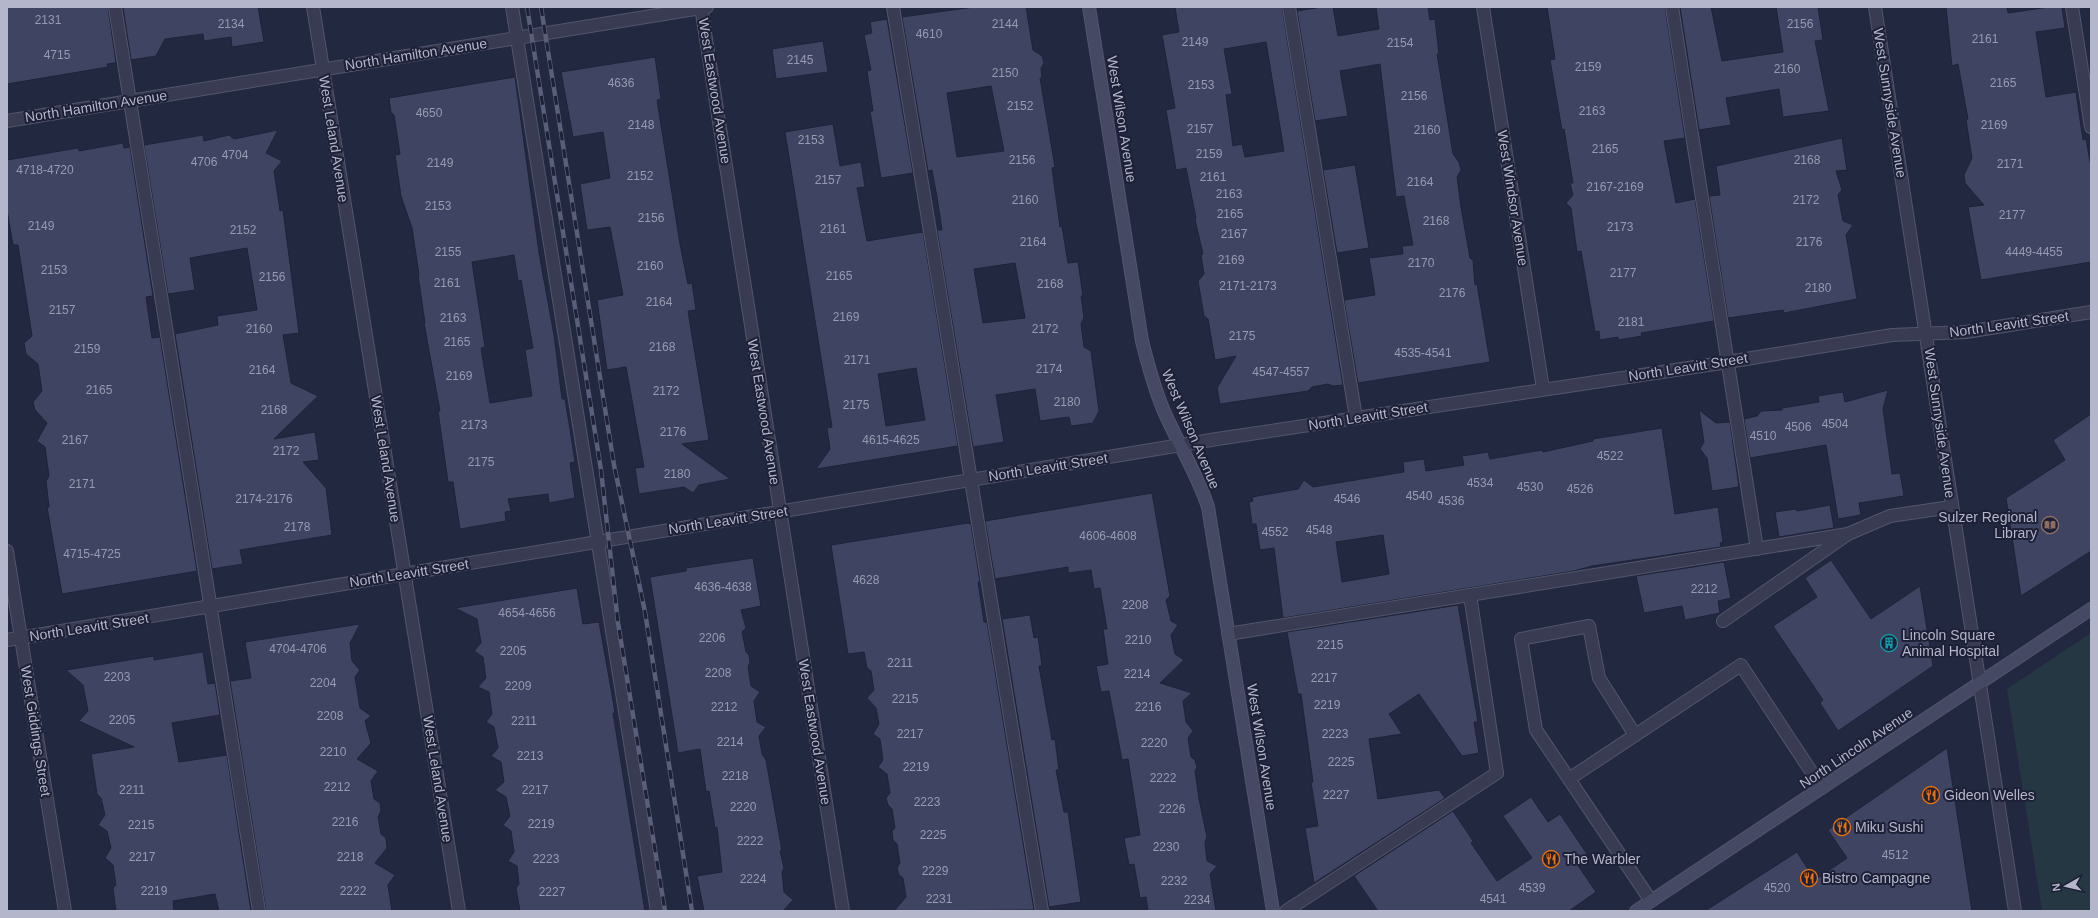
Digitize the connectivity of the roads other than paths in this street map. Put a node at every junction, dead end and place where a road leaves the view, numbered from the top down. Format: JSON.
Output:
{"nodes":[{"id":1,"x":115,"y":7,"type":"edge"},
{"id":2,"x":313,"y":7,"type":"edge"},
{"id":3,"x":512,"y":7,"type":"edge"},
{"id":4,"x":703,"y":7,"type":"edge"},
{"id":5,"x":893,"y":7,"type":"edge"},
{"id":6,"x":1089,"y":7,"type":"edge"},
{"id":7,"x":1290,"y":7,"type":"edge"},
{"id":8,"x":1483,"y":7,"type":"edge"},
{"id":9,"x":1672,"y":7,"type":"edge"},
{"id":10,"x":1875,"y":7,"type":"edge"},
{"id":11,"x":2072,"y":7,"type":"edge"},
{"id":12,"x":517,"y":38,"type":"junction"},
{"id":13,"x":323,"y":69,"type":"junction"},
{"id":14,"x":130,"y":101,"type":"junction"},
{"id":15,"x":7,"y":121,"type":"edge"},
{"id":16,"x":2091,"y":127,"type":"edge"},
{"id":17,"x":2091,"y":312,"type":"edge"},
{"id":18,"x":1927,"y":334,"type":"junction"},
{"id":19,"x":1728,"y":362,"type":"junction"},
{"id":20,"x":1543,"y":389,"type":"junction"},
{"id":21,"x":1356,"y":418,"type":"junction"},
{"id":22,"x":1181,"y":445,"type":"junction"},
{"id":23,"x":971,"y":480,"type":"junction"},
{"id":24,"x":1951,"y":507,"type":"junction"},
{"id":25,"x":780,"y":512,"type":"junction"},
{"id":26,"x":1848,"y":534,"type":"junction"},
{"id":27,"x":598,"y":542,"type":"junction"},
{"id":28,"x":1757,"y":549,"type":"junction"},
{"id":29,"x":7,"y":551,"type":"edge"},
{"id":30,"x":405,"y":574,"type":"junction"},
{"id":31,"x":1470,"y":595,"type":"junction"},
{"id":32,"x":210,"y":606,"type":"junction"},
{"id":33,"x":2091,"y":609,"type":"edge"},
{"id":34,"x":1723,"y":621,"type":"dead end"},
{"id":35,"x":1228,"y":634,"type":"junction"},
{"id":36,"x":21,"y":638,"type":"junction"},
{"id":37,"x":7,"y":640,"type":"edge"},
{"id":38,"x":1979,"y":685,"type":"junction"},
{"id":39,"x":1635,"y":735,"type":"junction"},
{"id":40,"x":1570,"y":779,"type":"junction"},
{"id":41,"x":1822,"y":788,"type":"junction"},
{"id":42,"x":1651,"y":901,"type":"junction"},
{"id":43,"x":65,"y":911,"type":"edge"},
{"id":44,"x":259,"y":911,"type":"edge"},
{"id":45,"x":459,"y":911,"type":"edge"},
{"id":46,"x":657,"y":911,"type":"edge"},
{"id":47,"x":843,"y":911,"type":"edge"},
{"id":48,"x":1042,"y":911,"type":"edge"},
{"id":49,"x":1273,"y":911,"type":"edge"},
{"id":50,"x":1286,"y":911,"type":"edge"},
{"id":51,"x":1636,"y":911,"type":"edge"},
{"id":52,"x":2013,"y":911,"type":"edge"}],
"edges":[{"from":1,"to":14,"type":"street"},
{"from":2,"to":13,"type":"street","name":"West Leland Avenue"},
{"from":3,"to":12,"type":"street"},
{"from":4,"to":12,"type":"street","name":"North Hamilton Avenue"},
{"from":4,"to":25,"type":"street","name":"West Eastwood Avenue"},
{"from":5,"to":23,"type":"street"},
{"from":6,"to":22,"type":"street","name":"West Wilson Avenue"},
{"from":7,"to":21,"type":"street"},
{"from":8,"to":20,"type":"street","name":"West Windsor Avenue"},
{"from":9,"to":19,"type":"street"},
{"from":10,"to":18,"type":"street","name":"West Sunnyside Avenue"},
{"from":11,"to":16,"type":"street"},
{"from":12,"to":13,"type":"street","name":"North Hamilton Avenue"},
{"from":12,"to":27,"type":"street"},
{"from":13,"to":14,"type":"street","name":"North Hamilton Avenue"},
{"from":13,"to":30,"type":"street","name":"West Leland Avenue"},
{"from":14,"to":15,"type":"street","name":"North Hamilton Avenue"},
{"from":14,"to":32,"type":"street"},
{"from":17,"to":18,"type":"street","name":"North Leavitt Street"},
{"from":18,"to":19,"type":"street","name":"North Leavitt Street"},
{"from":18,"to":24,"type":"street","name":"West Sunnyside Avenue"},
{"from":19,"to":20,"type":"street","name":"North Leavitt Street"},
{"from":19,"to":28,"type":"street"},
{"from":20,"to":21,"type":"street","name":"North Leavitt Street"},
{"from":21,"to":22,"type":"street","name":"North Leavitt Street"},
{"from":22,"to":23,"type":"street","name":"North Leavitt Street"},
{"from":22,"to":35,"type":"street","name":"West Wilson Avenue"},
{"from":23,"to":25,"type":"street","name":"North Leavitt Street"},
{"from":23,"to":48,"type":"street"},
{"from":24,"to":26,"type":"street"},
{"from":24,"to":38,"type":"street","name":"West Sunnyside Avenue"},
{"from":25,"to":27,"type":"street","name":"North Leavitt Street"},
{"from":25,"to":47,"type":"street","name":"West Eastwood Avenue"},
{"from":26,"to":28,"type":"street"},
{"from":26,"to":34,"type":"street"},
{"from":27,"to":30,"type":"street","name":"North Leavitt Street"},
{"from":27,"to":46,"type":"street"},
{"from":28,"to":31,"type":"street"},
{"from":29,"to":36,"type":"street","name":"West Giddings Street"},
{"from":30,"to":32,"type":"street","name":"North Leavitt Street"},
{"from":30,"to":45,"type":"street","name":"West Leland Avenue"},
{"from":31,"to":35,"type":"street"},
{"from":31,"to":50,"type":"street"},
{"from":32,"to":36,"type":"street","name":"North Leavitt Street"},
{"from":32,"to":44,"type":"street"},
{"from":33,"to":38,"type":"street","name":"North Lincoln Avenue"},
{"from":35,"to":49,"type":"street","name":"West Wilson Avenue"},
{"from":36,"to":37,"type":"street","name":"North Leavitt Street"},
{"from":36,"to":43,"type":"street","name":"West Giddings Street"},
{"from":38,"to":41,"type":"street","name":"North Lincoln Avenue"},
{"from":38,"to":52,"type":"street","name":"West Sunnyside Avenue"},
{"from":39,"to":40,"type":"street"},
{"from":39,"to":40,"type":"street"},
{"from":39,"to":41,"type":"street"},
{"from":40,"to":42,"type":"street"},
{"from":41,"to":42,"type":"street","name":"North Lincoln Avenue"},
{"from":42,"to":51,"type":"street","name":"North Lincoln Avenue"}]}
